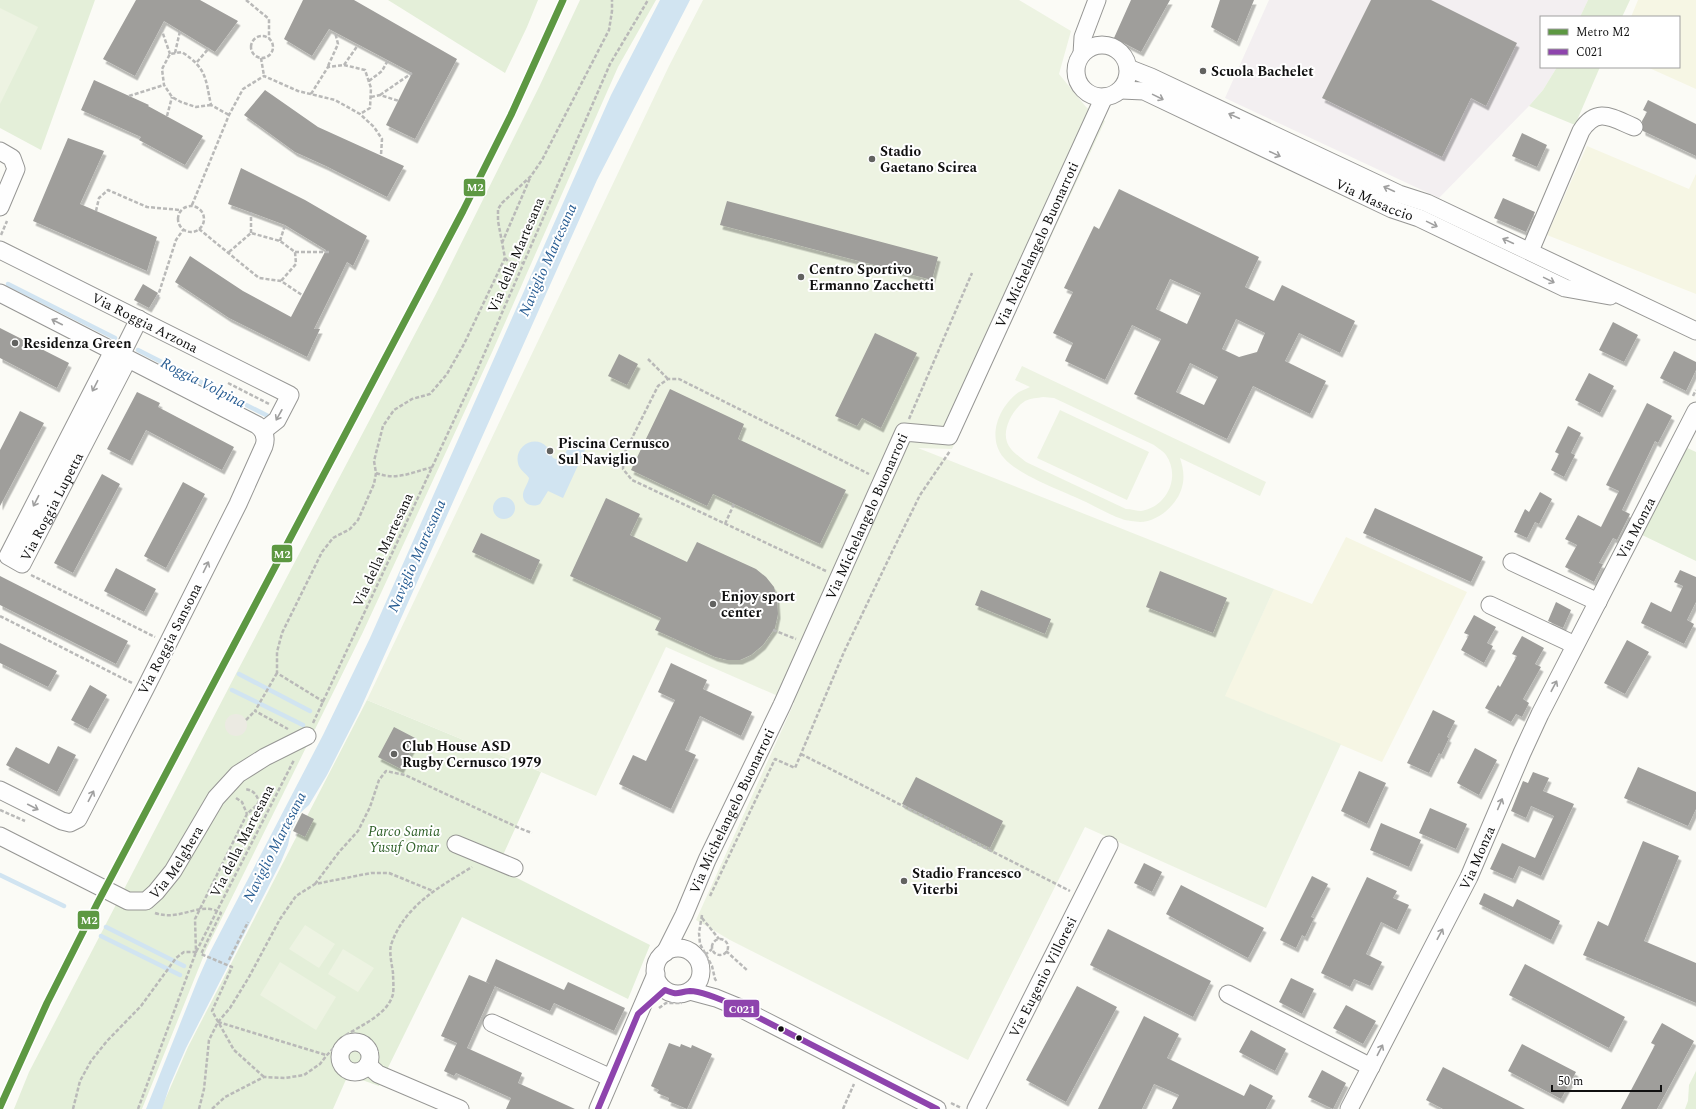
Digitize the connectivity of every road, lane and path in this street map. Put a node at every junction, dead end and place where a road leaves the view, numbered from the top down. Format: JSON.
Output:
{"nodes":[{"id":1,"x":246,"y":0,"type":"edge"},
{"id":2,"x":612,"y":0,"type":"edge"},
{"id":3,"x":648,"y":0,"type":"edge"},
{"id":4,"x":1094,"y":7,"type":"edge"},
{"id":5,"x":161,"y":28,"type":"dead end"},
{"id":6,"x":180,"y":31,"type":"dead end"},
{"id":7,"x":335,"y":32,"type":"dead end"},
{"id":8,"x":269,"y":38,"type":"junction"},
{"id":9,"x":358,"y":45,"type":"dead end"},
{"id":10,"x":1100,"y":45,"type":"junction"},
{"id":11,"x":209,"y":48,"type":"dead end"},
{"id":12,"x":175,"y":53,"type":"junction"},
{"id":13,"x":170,"y":54,"type":"junction"},
{"id":14,"x":1082,"y":54,"type":"junction"},
{"id":15,"x":261,"y":58,"type":"junction"},
{"id":16,"x":388,"y":60,"type":"dead end"},
{"id":17,"x":197,"y":62,"type":"junction"},
{"id":18,"x":344,"y":65,"type":"junction"},
{"id":19,"x":328,"y":67,"type":"junction"},
{"id":20,"x":1128,"y":68,"type":"junction"},
{"id":21,"x":412,"y":73,"type":"dead end"},
{"id":22,"x":264,"y":76,"type":"junction"},
{"id":23,"x":369,"y":81,"type":"junction"},
{"id":24,"x":164,"y":85,"type":"junction"},
{"id":25,"x":1120,"y":90,"type":"junction"},
{"id":26,"x":312,"y":94,"type":"junction"},
{"id":27,"x":380,"y":94,"type":"junction"},
{"id":28,"x":129,"y":96,"type":"dead end"},
{"id":29,"x":172,"y":97,"type":"junction"},
{"id":30,"x":371,"y":97,"type":"junction"},
{"id":31,"x":1104,"y":97,"type":"junction"},
{"id":32,"x":399,"y":101,"type":"dead end"},
{"id":33,"x":211,"y":105,"type":"junction"},
{"id":34,"x":360,"y":114,"type":"junction"},
{"id":35,"x":228,"y":115,"type":"junction"},
{"id":36,"x":166,"y":116,"type":"dead end"},
{"id":37,"x":1634,"y":127,"type":"dead end"},
{"id":38,"x":0,"y":151,"type":"edge"},
{"id":39,"x":381,"y":155,"type":"dead end"},
{"id":40,"x":531,"y":176,"type":"junction"},
{"id":41,"x":192,"y":205,"type":"junction"},
{"id":42,"x":0,"y":207,"type":"edge"},
{"id":43,"x":180,"y":210,"type":"junction"},
{"id":44,"x":96,"y":211,"type":"dead end"},
{"id":45,"x":251,"y":212,"type":"dead end"},
{"id":46,"x":285,"y":225,"type":"dead end"},
{"id":47,"x":199,"y":229,"type":"junction"},
{"id":48,"x":183,"y":230,"type":"junction"},
{"id":49,"x":250,"y":233,"type":"junction"},
{"id":50,"x":280,"y":240,"type":"junction"},
{"id":51,"x":502,"y":244,"type":"junction"},
{"id":52,"x":0,"y":250,"type":"edge"},
{"id":53,"x":1530,"y":251,"type":"junction"},
{"id":54,"x":229,"y":252,"type":"junction"},
{"id":55,"x":295,"y":252,"type":"junction"},
{"id":56,"x":330,"y":252,"type":"dead end"},
{"id":57,"x":505,"y":258,"type":"junction"},
{"id":58,"x":524,"y":263,"type":"junction"},
{"id":59,"x":972,"y":273,"type":"dead end"},
{"id":60,"x":281,"y":281,"type":"junction"},
{"id":61,"x":0,"y":294,"type":"edge"},
{"id":62,"x":302,"y":295,"type":"dead end"},
{"id":63,"x":1632,"y":300,"type":"junction"},
{"id":64,"x":139,"y":319,"type":"junction"},
{"id":65,"x":1696,"y":331,"type":"edge"},
{"id":66,"x":121,"y":355,"type":"junction"},
{"id":67,"x":648,"y":359,"type":"dead end"},
{"id":68,"x":668,"y":379,"type":"junction"},
{"id":69,"x":1696,"y":411,"type":"edge"},
{"id":70,"x":904,"y":432,"type":"junction"},
{"id":71,"x":264,"y":439,"type":"junction"},
{"id":72,"x":952,"y":448,"type":"dead end"},
{"id":73,"x":433,"y":467,"type":"junction"},
{"id":74,"x":376,"y":473,"type":"junction"},
{"id":75,"x":882,"y":480,"type":"junction"},
{"id":76,"x":734,"y":504,"type":"dead end"},
{"id":77,"x":725,"y":524,"type":"junction"},
{"id":78,"x":1512,"y":562,"type":"dead end"},
{"id":79,"x":28,"y":573,"type":"dead end"},
{"id":80,"x":839,"y":577,"type":"junction"},
{"id":81,"x":1598,"y":602,"type":"junction"},
{"id":82,"x":1490,"y":605,"type":"dead end"},
{"id":83,"x":0,"y":616,"type":"edge"},
{"id":84,"x":773,"y":630,"type":"dead end"},
{"id":85,"x":168,"y":644,"type":"junction"},
{"id":86,"x":809,"y":645,"type":"junction"},
{"id":87,"x":1575,"y":645,"type":"junction"},
{"id":88,"x":277,"y":673,"type":"junction"},
{"id":89,"x":145,"y":689,"type":"junction"},
{"id":90,"x":324,"y":702,"type":"junction"},
{"id":91,"x":255,"y":711,"type":"junction"},
{"id":92,"x":246,"y":720,"type":"dead end"},
{"id":93,"x":303,"y":738,"type":"junction"},
{"id":94,"x":801,"y":754,"type":"junction"},
{"id":95,"x":0,"y":790,"type":"edge"},
{"id":96,"x":240,"y":790,"type":"dead end"},
{"id":97,"x":232,"y":796,"type":"dead end"},
{"id":98,"x":247,"y":814,"type":"junction"},
{"id":99,"x":532,"y":833,"type":"dead end"},
{"id":100,"x":0,"y":836,"type":"edge"},
{"id":101,"x":456,"y":844,"type":"dead end"},
{"id":102,"x":1109,"y":845,"type":"dead end"},
{"id":103,"x":496,"y":861,"type":"junction"},
{"id":104,"x":514,"y":868,"type":"dead end"},
{"id":105,"x":315,"y":884,"type":"junction"},
{"id":106,"x":433,"y":891,"type":"junction"},
{"id":107,"x":1071,"y":891,"type":"dead end"},
{"id":108,"x":708,"y":902,"type":"dead end"},
{"id":109,"x":200,"y":909,"type":"junction"},
{"id":110,"x":217,"y":910,"type":"junction"},
{"id":111,"x":150,"y":911,"type":"dead end"},
{"id":112,"x":703,"y":913,"type":"dead end"},
{"id":113,"x":684,"y":914,"type":"junction"},
{"id":114,"x":701,"y":918,"type":"junction"},
{"id":115,"x":248,"y":922,"type":"dead end"},
{"id":116,"x":719,"y":939,"type":"junction"},
{"id":117,"x":712,"y":949,"type":"junction"},
{"id":118,"x":688,"y":951,"type":"junction"},
{"id":119,"x":726,"y":951,"type":"junction"},
{"id":120,"x":196,"y":952,"type":"junction"},
{"id":121,"x":665,"y":953,"type":"junction"},
{"id":122,"x":705,"y":954,"type":"junction"},
{"id":123,"x":229,"y":960,"type":"dead end"},
{"id":124,"x":748,"y":971,"type":"dead end"},
{"id":125,"x":656,"y":974,"type":"junction"},
{"id":126,"x":701,"y":975,"type":"junction"},
{"id":127,"x":721,"y":985,"type":"dead end"},
{"id":128,"x":665,"y":990,"type":"junction"},
{"id":129,"x":690,"y":991,"type":"junction"},
{"id":130,"x":1228,"y":994,"type":"dead end"},
{"id":131,"x":738,"y":1007,"type":"junction"},
{"id":132,"x":638,"y":1014,"type":"junction"},
{"id":133,"x":218,"y":1022,"type":"junction"},
{"id":134,"x":492,"y":1022,"type":"dead end"},
{"id":135,"x":346,"y":1035,"type":"junction"},
{"id":136,"x":327,"y":1055,"type":"junction"},
{"id":137,"x":1371,"y":1067,"type":"junction"},
{"id":138,"x":373,"y":1070,"type":"joint"},
{"id":139,"x":264,"y":1077,"type":"junction"},
{"id":140,"x":611,"y":1078,"type":"junction"},
{"id":141,"x":855,"y":1079,"type":"dead end"},
{"id":142,"x":73,"y":1109,"type":"edge"},
{"id":143,"x":138,"y":1109,"type":"edge"},
{"id":144,"x":199,"y":1109,"type":"edge"},
{"id":145,"x":212,"y":1109,"type":"edge"},
{"id":146,"x":460,"y":1109,"type":"edge"},
{"id":147,"x":598,"y":1109,"type":"edge"},
{"id":148,"x":843,"y":1109,"type":"edge"},
{"id":149,"x":937,"y":1109,"type":"edge"},
{"id":150,"x":976,"y":1109,"type":"edge"},
{"id":151,"x":1349,"y":1109,"type":"edge"}],
"edges":[{"from":1,"to":8,"type":"path"},
{"from":2,"to":40,"type":"path"},
{"from":3,"to":58,"type":"path","name":"Via della Martesana"},
{"from":4,"to":10,"type":"street"},
{"from":4,"to":14,"type":"street"},
{"from":5,"to":13,"type":"path"},
{"from":6,"to":12,"type":"path"},
{"from":7,"to":19,"type":"path"},
{"from":8,"to":15,"type":"path"},
{"from":8,"to":15,"type":"path"},
{"from":9,"to":18,"type":"path"},
{"from":10,"to":14,"type":"street"},
{"from":10,"to":20,"type":"street"},
{"from":11,"to":17,"type":"path"},
{"from":12,"to":13,"type":"path"},
{"from":12,"to":17,"type":"path"},
{"from":13,"to":24,"type":"path"},
{"from":14,"to":31,"type":"street"},
{"from":15,"to":22,"type":"path"},
{"from":16,"to":23,"type":"path"},
{"from":17,"to":33,"type":"path"},
{"from":18,"to":19,"type":"path"},
{"from":18,"to":23,"type":"path"},
{"from":19,"to":26,"type":"path"},
{"from":20,"to":25,"type":"street"},
{"from":53,"to":20,"type":"street","name":"Via Masaccio","one_way":true},
{"from":21,"to":27,"type":"path"},
{"from":22,"to":26,"type":"path"},
{"from":22,"to":35,"type":"path"},
{"from":23,"to":30,"type":"path"},
{"from":24,"to":28,"type":"path"},
{"from":24,"to":29,"type":"path"},
{"from":25,"to":31,"type":"street","name":"Via Masaccio"},
{"from":25,"to":63,"type":"street","name":"Via Masaccio","one_way":true},
{"from":26,"to":34,"type":"path"},
{"from":27,"to":30,"type":"path"},
{"from":27,"to":32,"type":"path"},
{"from":29,"to":33,"type":"path"},
{"from":29,"to":36,"type":"path"},
{"from":30,"to":34,"type":"path"},
{"from":31,"to":70,"type":"street","name":"Via Michelangelo Buonarroti"},
{"from":33,"to":35,"type":"path"},
{"from":34,"to":39,"type":"path"},
{"from":35,"to":41,"type":"path"},
{"from":37,"to":53,"type":"street"},
{"from":38,"to":42,"type":"street"},
{"from":40,"to":51,"type":"path"},
{"from":40,"to":51,"type":"path"},
{"from":41,"to":43,"type":"path"},
{"from":41,"to":47,"type":"path"},
{"from":43,"to":44,"type":"path"},
{"from":43,"to":48,"type":"path"},
{"from":45,"to":49,"type":"path"},
{"from":46,"to":50,"type":"path"},
{"from":47,"to":48,"type":"path"},
{"from":47,"to":54,"type":"path"},
{"from":48,"to":64,"type":"path"},
{"from":49,"to":50,"type":"path"},
{"from":49,"to":54,"type":"path"},
{"from":50,"to":55,"type":"path"},
{"from":51,"to":57,"type":"path"},
{"from":52,"to":64,"type":"street","name":"Via Roggia Arzona"},
{"from":53,"to":63,"type":"street","name":"Via Masaccio"},
{"from":54,"to":60,"type":"path"},
{"from":55,"to":56,"type":"path"},
{"from":55,"to":60,"type":"path"},
{"from":57,"to":58,"type":"path"},
{"from":57,"to":74,"type":"path"},
{"from":58,"to":73,"type":"path","name":"Via della Martesana"},
{"from":59,"to":70,"type":"path"},
{"from":60,"to":62,"type":"path"},
{"from":66,"to":61,"type":"street","one_way":true},
{"from":63,"to":65,"type":"street","name":"Via Masaccio"},
{"from":64,"to":66,"type":"street"},
{"from":64,"to":71,"type":"street","name":"Via Roggia Arzona","one_way":true},
{"from":66,"to":66,"type":"street","name":"Via Roggia Lupetta","one_way":true},
{"from":66,"to":71,"type":"street"},
{"from":67,"to":68,"type":"path"},
{"from":68,"to":75,"type":"path"},
{"from":68,"to":77,"type":"path"},
{"from":69,"to":81,"type":"street","name":"Via Monza"},
{"from":70,"to":75,"type":"street","name":"Via Michelangelo Buonarroti"},
{"from":85,"to":71,"type":"street","name":"Via Roggia Sansona","one_way":true},
{"from":72,"to":94,"type":"path"},
{"from":73,"to":74,"type":"path"},
{"from":73,"to":90,"type":"path","name":"Via della Martesana"},
{"from":74,"to":88,"type":"path"},
{"from":75,"to":80,"type":"street","name":"Via Michelangelo Buonarroti"},
{"from":76,"to":77,"type":"path"},
{"from":77,"to":80,"type":"path"},
{"from":78,"to":81,"type":"street"},
{"from":79,"to":85,"type":"path"},
{"from":80,"to":86,"type":"street","name":"Via Michelangelo Buonarroti"},
{"from":81,"to":87,"type":"street","name":"Via Monza"},
{"from":82,"to":87,"type":"street"},
{"from":83,"to":89,"type":"path"},
{"from":84,"to":86,"type":"path"},
{"from":85,"to":89,"type":"street","name":"Via Roggia Sansona"},
{"from":86,"to":113,"type":"street","name":"Via Michelangelo Buonarroti"},
{"from":137,"to":87,"type":"street","name":"Via Monza","one_way":true},
{"from":88,"to":90,"type":"path"},
{"from":88,"to":91,"type":"path"},
{"from":95,"to":89,"type":"street","name":"Via Roggia Sansona","one_way":true},
{"from":90,"to":93,"type":"path","name":"Via della Martesana"},
{"from":91,"to":92,"type":"path"},
{"from":91,"to":93,"type":"path"},
{"from":93,"to":100,"type":"street","name":"Via Melghera"},
{"from":93,"to":110,"type":"path","name":"Via della Martesana"},
{"from":94,"to":107,"type":"path"},
{"from":94,"to":108,"type":"path"},
{"from":96,"to":98,"type":"path"},
{"from":97,"to":98,"type":"path"},
{"from":98,"to":109,"type":"path"},
{"from":99,"to":105,"type":"path"},
{"from":101,"to":103,"type":"street"},
{"from":102,"to":150,"type":"street","name":"Vie Eugenio Villoresi"},
{"from":103,"to":104,"type":"street"},
{"from":103,"to":106,"type":"path"},
{"from":105,"to":106,"type":"path"},
{"from":105,"to":133,"type":"path"},
{"from":106,"to":135,"type":"path"},
{"from":109,"to":110,"type":"path"},
{"from":109,"to":111,"type":"path"},
{"from":109,"to":120,"type":"path"},
{"from":110,"to":120,"type":"path","name":"Via della Martesana"},
{"from":110,"to":133,"type":"path"},
{"from":112,"to":114,"type":"path"},
{"from":113,"to":118,"type":"street","name":"Via Michelangelo Buonarroti"},
{"from":113,"to":121,"type":"street","name":"Via Michelangelo Buonarroti"},
{"from":114,"to":116,"type":"path"},
{"from":114,"to":122,"type":"path"},
{"from":115,"to":123,"type":"path"},
{"from":116,"to":117,"type":"path"},
{"from":116,"to":119,"type":"path"},
{"from":117,"to":119,"type":"path"},
{"from":117,"to":122,"type":"path"},
{"from":118,"to":121,"type":"street"},
{"from":118,"to":126,"type":"street"},
{"from":119,"to":124,"type":"path"},
{"from":120,"to":142,"type":"path"},
{"from":120,"to":143,"type":"path","name":"Via della Martesana"},
{"from":121,"to":125,"type":"street"},
{"from":122,"to":127,"type":"path"},
{"from":125,"to":128,"type":"street"},
{"from":125,"to":132,"type":"street"},
{"from":126,"to":129,"type":"street"},
{"from":126,"to":131,"type":"street"},
{"from":128,"to":129,"type":"street"},
{"from":128,"to":132,"type":"street"},
{"from":129,"to":131,"type":"street"},
{"from":130,"to":137,"type":"street"},
{"from":131,"to":149,"type":"street"},
{"from":132,"to":140,"type":"street"},
{"from":133,"to":136,"type":"path"},
{"from":133,"to":139,"type":"path"},
{"from":133,"to":144,"type":"path"},
{"from":134,"to":140,"type":"street"},
{"from":135,"to":136,"type":"path"},
{"from":135,"to":138,"type":"path"},
{"from":136,"to":139,"type":"path"},
{"from":137,"to":151,"type":"street","name":"Via Monza"},
{"from":138,"to":146,"type":"street"},
{"from":139,"to":145,"type":"path"},
{"from":140,"to":147,"type":"street"},
{"from":141,"to":148,"type":"path"}]}
